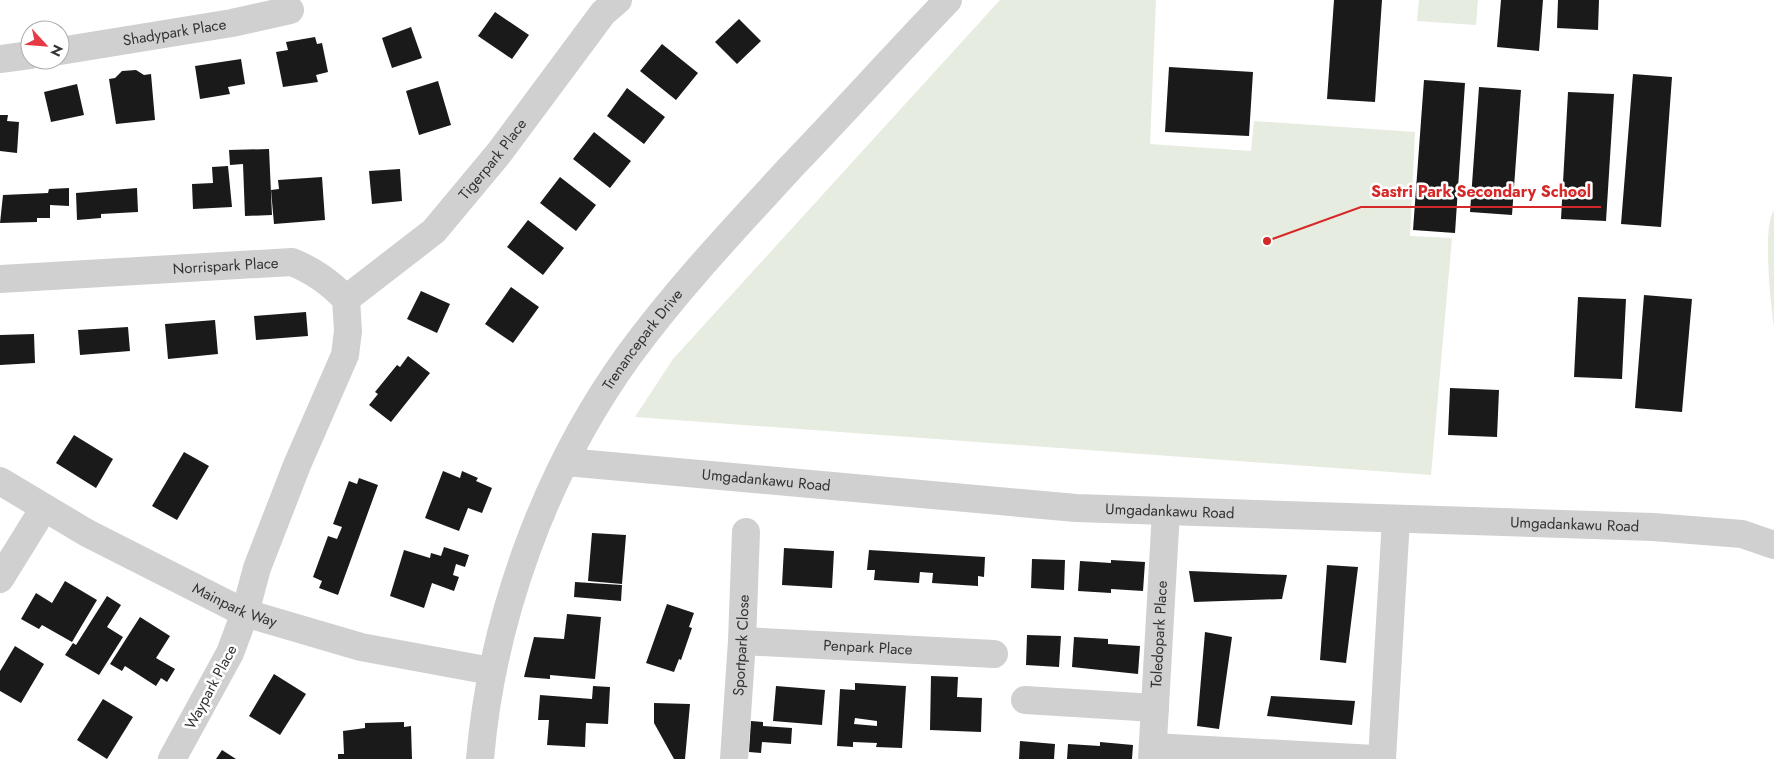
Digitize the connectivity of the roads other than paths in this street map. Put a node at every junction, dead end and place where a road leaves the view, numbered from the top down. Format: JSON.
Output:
{"nodes":[{"id":1,"x":618,"y":0,"type":"edge"},
{"id":2,"x":948,"y":0,"type":"edge"},
{"id":3,"x":290,"y":10,"type":"dead end"},
{"id":4,"x":70,"y":49,"type":"edge"},
{"id":5,"x":20,"y":56,"type":"edge"},
{"id":6,"x":0,"y":59,"type":"edge"},
{"id":7,"x":0,"y":279,"type":"edge"},
{"id":8,"x":346,"y":299,"type":"junction"},
{"id":9,"x":566,"y":462,"type":"junction"},
{"id":10,"x":0,"y":481,"type":"edge"},
{"id":11,"x":44,"y":508,"type":"junction"},
{"id":12,"x":1166,"y":511,"type":"junction"},
{"id":13,"x":1396,"y":519,"type":"junction"},
{"id":14,"x":746,"y":532,"type":"dead end"},
{"id":15,"x":1774,"y":545,"type":"edge"},
{"id":16,"x":0,"y":579,"type":"edge"},
{"id":17,"x":245,"y":614,"type":"junction"},
{"id":18,"x":742,"y":641,"type":"junction"},
{"id":19,"x":994,"y":654,"type":"dead end"},
{"id":20,"x":492,"y":670,"type":"junction"},
{"id":21,"x":1025,"y":700,"type":"dead end"},
{"id":22,"x":1155,"y":708,"type":"junction"},
{"id":23,"x":1153,"y":753,"type":"edge"},
{"id":24,"x":172,"y":759,"type":"edge"},
{"id":25,"x":480,"y":759,"type":"edge"},
{"id":26,"x":734,"y":759,"type":"edge"},
{"id":27,"x":1374,"y":759,"type":"edge"},
{"id":28,"x":1382,"y":759,"type":"edge"}],
"edges":[{"from":1,"to":8,"type":"street","name":"Tigerpark Place"},
{"from":2,"to":9,"type":"street","name":"Trenancepark Drive"},
{"from":3,"to":4,"type":"street","name":"Shadypark Place"},
{"from":5,"to":6,"type":"street"},
{"from":7,"to":8,"type":"street","name":"Norrispark Place"},
{"from":8,"to":17,"type":"street"},
{"from":9,"to":12,"type":"street","name":"Umgadankawu Road"},
{"from":9,"to":20,"type":"street","name":"Trenancepark Drive"},
{"from":10,"to":11,"type":"street","name":"Mainpark Way"},
{"from":11,"to":16,"type":"street"},
{"from":11,"to":17,"type":"street","name":"Mainpark Way"},
{"from":12,"to":13,"type":"street","name":"Umgadankawu Road"},
{"from":12,"to":22,"type":"street","name":"Toledopark Place"},
{"from":13,"to":15,"type":"street","name":"Umgadankawu Road"},
{"from":13,"to":28,"type":"street"},
{"from":14,"to":18,"type":"street","name":"Sportpark Close"},
{"from":17,"to":20,"type":"street","name":"Mainpark Way"},
{"from":17,"to":24,"type":"street","name":"Waypark Place"},
{"from":18,"to":19,"type":"street","name":"Penpark Place"},
{"from":18,"to":26,"type":"street","name":"Sportpark Close"},
{"from":20,"to":25,"type":"street","name":"Trenancepark Drive"},
{"from":21,"to":22,"type":"street"},
{"from":22,"to":23,"type":"street","name":"Toledopark Place"},
{"from":23,"to":27,"type":"street"}]}
